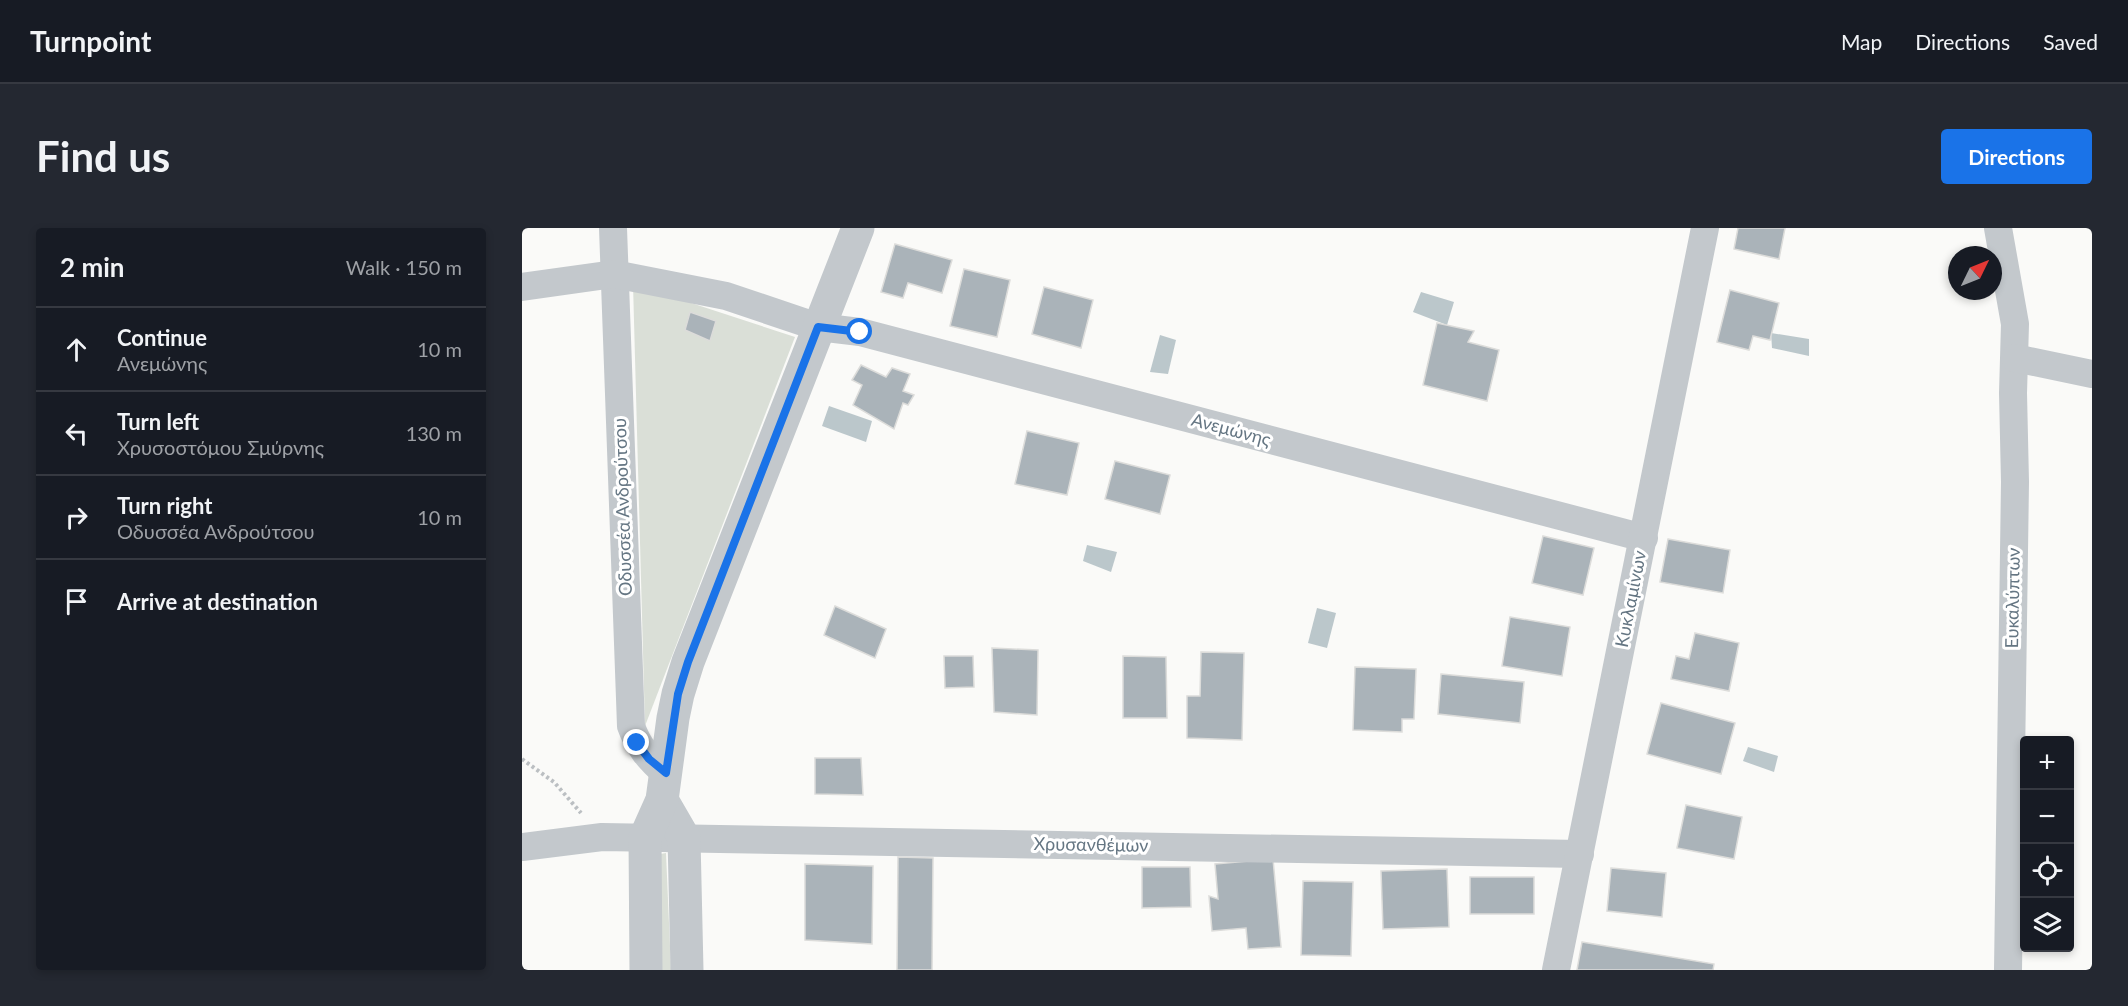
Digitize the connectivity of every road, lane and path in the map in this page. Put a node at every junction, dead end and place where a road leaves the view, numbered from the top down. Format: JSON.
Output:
{"nodes":[{"id":1,"x":613,"y":228,"type":"edge"},
{"id":2,"x":858,"y":228,"type":"edge"},
{"id":3,"x":1704,"y":228,"type":"edge"},
{"id":4,"x":1998,"y":228,"type":"edge"},
{"id":5,"x":614,"y":274,"type":"junction"},
{"id":6,"x":522,"y":287,"type":"edge"},
{"id":7,"x":818,"y":327,"type":"junction"},
{"id":8,"x":2015,"y":358,"type":"junction"},
{"id":9,"x":2092,"y":374,"type":"edge"},
{"id":10,"x":1644,"y":538,"type":"junction"},
{"id":11,"x":522,"y":759,"type":"edge"},
{"id":12,"x":664,"y":786,"type":"junction"},
{"id":13,"x":602,"y":837,"type":"junction"},
{"id":14,"x":645,"y":838,"type":"junction"},
{"id":15,"x":684,"y":838,"type":"junction"},
{"id":16,"x":522,"y":848,"type":"edge"},
{"id":17,"x":1580,"y":854,"type":"junction"},
{"id":18,"x":646,"y":970,"type":"edge"},
{"id":19,"x":687,"y":970,"type":"edge"},
{"id":20,"x":1557,"y":970,"type":"edge"},
{"id":21,"x":2008,"y":970,"type":"edge"}],
"edges":[{"from":1,"to":5,"type":"street","name":"Οδυσσέα Ανδρούτσου"},
{"from":2,"to":7,"type":"street"},
{"from":3,"to":10,"type":"street","name":"Κυκλαμίνων"},
{"from":4,"to":8,"type":"street","name":"Ευκαλύπτων"},
{"from":5,"to":6,"type":"street","name":"Ανεμώνης"},
{"from":5,"to":7,"type":"street","name":"Ανεμώνης"},
{"from":5,"to":12,"type":"street","name":"Οδυσσέα Ανδρούτσου"},
{"from":7,"to":10,"type":"street","name":"Ανεμώνης"},
{"from":7,"to":12,"type":"street"},
{"from":8,"to":9,"type":"street"},
{"from":8,"to":21,"type":"street","name":"Ευκαλύπτων"},
{"from":10,"to":17,"type":"street","name":"Κυκλαμίνων"},
{"from":11,"to":13,"type":"path"},
{"from":12,"to":14,"type":"street"},
{"from":12,"to":15,"type":"street"},
{"from":13,"to":14,"type":"street","name":"Χρυσανθέμων"},
{"from":13,"to":16,"type":"street","name":"Χρυσανθέμων"},
{"from":14,"to":15,"type":"street","name":"Χρυσανθέμων"},
{"from":14,"to":18,"type":"street"},
{"from":15,"to":17,"type":"street","name":"Χρυσανθέμων"},
{"from":15,"to":19,"type":"street"},
{"from":17,"to":20,"type":"street","name":"Κυκλαμίνων"}]}
